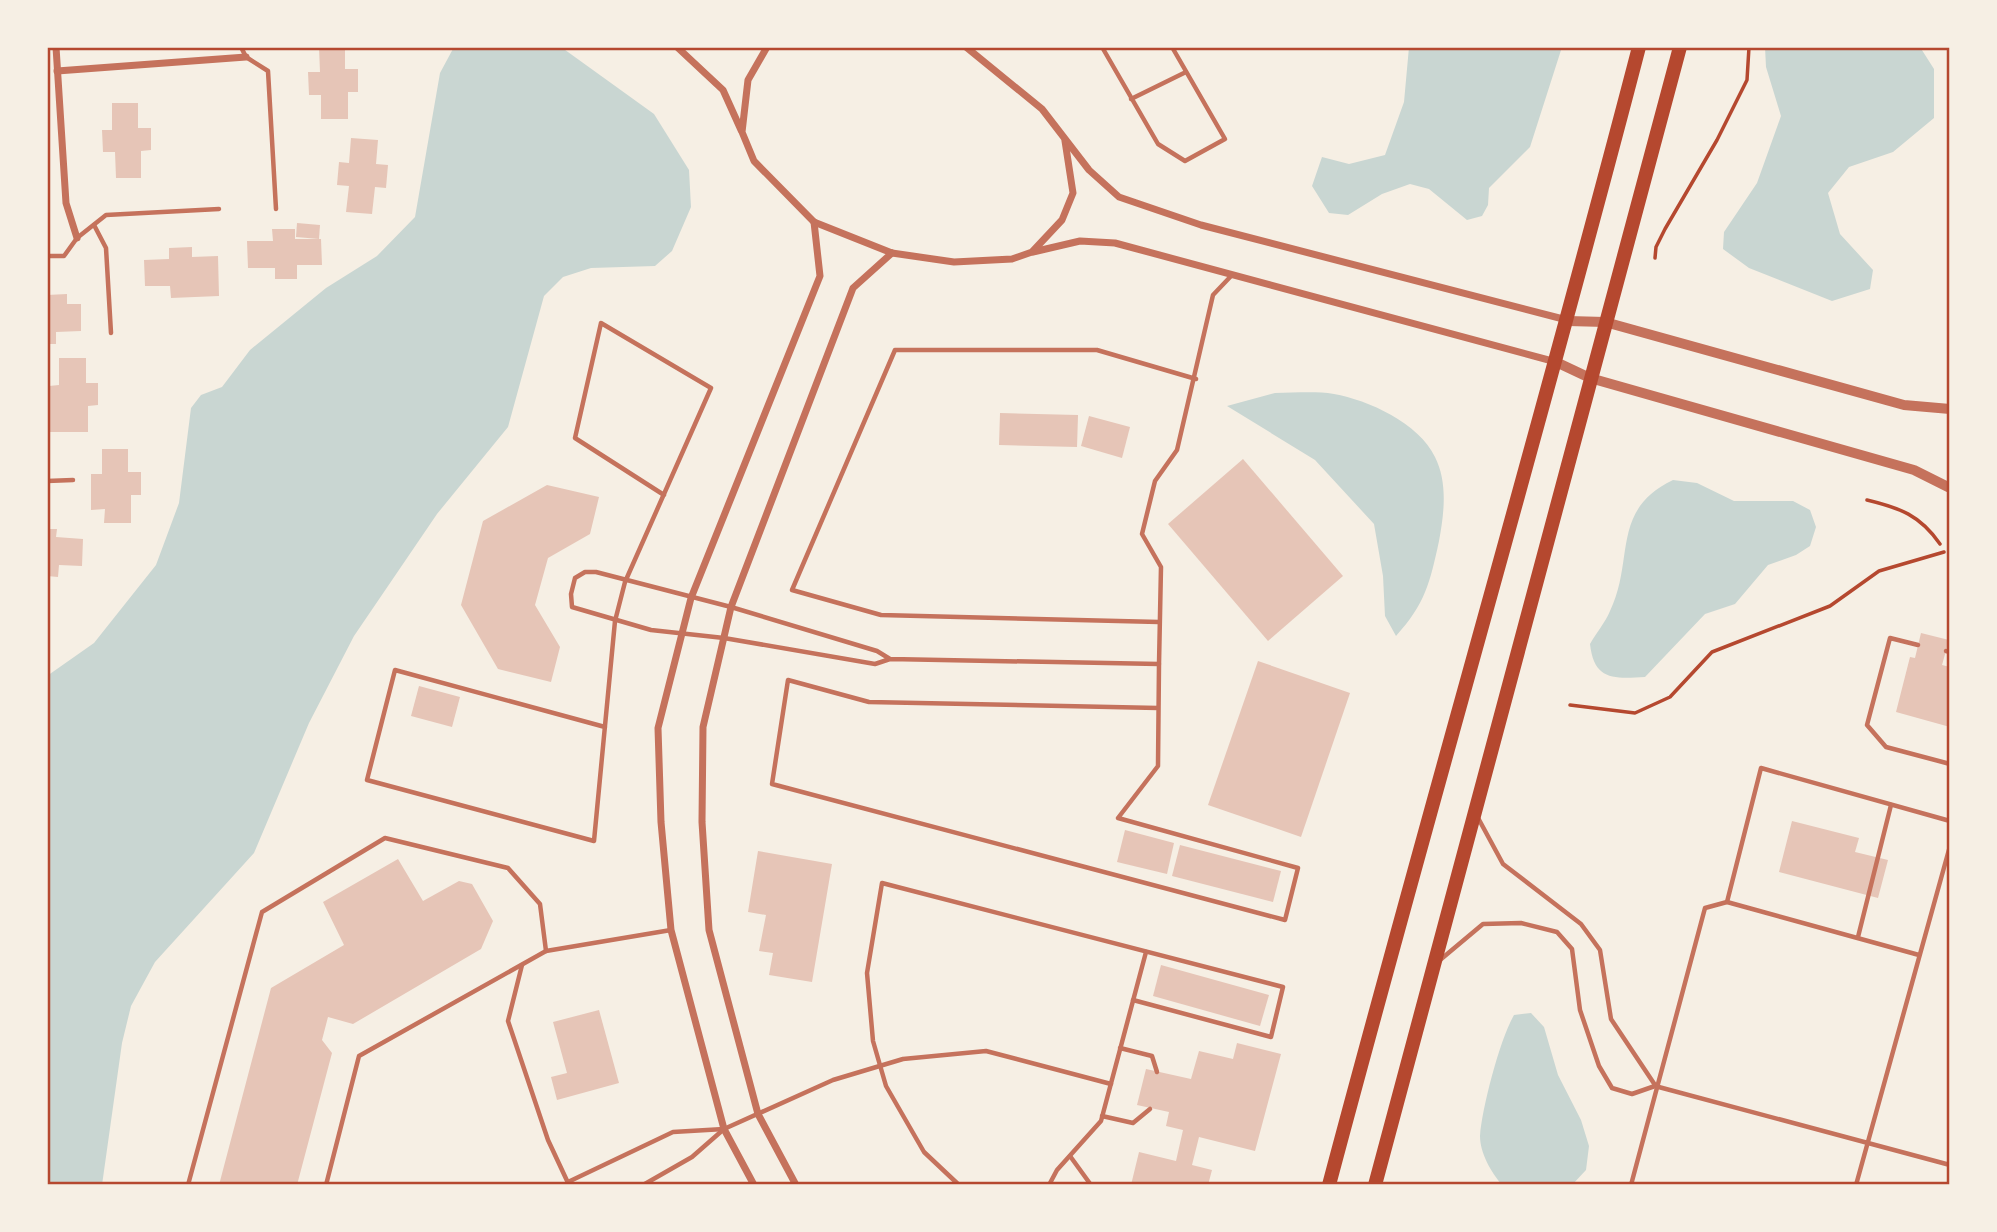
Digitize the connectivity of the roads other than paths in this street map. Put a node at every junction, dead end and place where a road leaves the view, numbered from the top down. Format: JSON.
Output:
{"nodes":[{"id":1,"x":56,"y":47,"type":"edge"},
{"id":2,"x":241,"y":47,"type":"edge"},
{"id":3,"x":677,"y":47,"type":"edge"},
{"id":4,"x":767,"y":47,"type":"edge"},
{"id":5,"x":1102,"y":47,"type":"edge"},
{"id":6,"x":1172,"y":47,"type":"edge"},
{"id":7,"x":1639,"y":47,"type":"edge"},
{"id":8,"x":1680,"y":47,"type":"edge"},
{"id":9,"x":969,"y":48,"type":"edge"},
{"id":10,"x":246,"y":57,"type":"junction"},
{"id":11,"x":57,"y":71,"type":"junction"},
{"id":12,"x":1186,"y":72,"type":"junction"},
{"id":13,"x":1131,"y":99,"type":"junction"},
{"id":14,"x":742,"y":132,"type":"junction"},
{"id":15,"x":1065,"y":137,"type":"junction"},
{"id":16,"x":219,"y":209,"type":"dead end"},
{"id":17,"x":276,"y":209,"type":"dead end"},
{"id":18,"x":814,"y":222,"type":"junction"},
{"id":19,"x":93,"y":225,"type":"junction"},
{"id":20,"x":77,"y":238,"type":"junction"},
{"id":21,"x":892,"y":253,"type":"junction"},
{"id":22,"x":1032,"y":253,"type":"junction"},
{"id":23,"x":47,"y":256,"type":"edge"},
{"id":24,"x":1233,"y":273,"type":"junction"},
{"id":25,"x":1568,"y":320,"type":"junction"},
{"id":26,"x":1605,"y":323,"type":"junction"},
{"id":27,"x":111,"y":332,"type":"dead end"},
{"id":28,"x":1556,"y":362,"type":"junction"},
{"id":29,"x":1590,"y":378,"type":"junction"},
{"id":30,"x":1196,"y":379,"type":"junction"},
{"id":31,"x":1950,"y":409,"type":"edge"},
{"id":32,"x":73,"y":480,"type":"dead end"},
{"id":33,"x":47,"y":481,"type":"edge"},
{"id":34,"x":1950,"y":488,"type":"edge"},
{"id":35,"x":664,"y":495,"type":"junction"},
{"id":36,"x":625,"y":582,"type":"junction"},
{"id":37,"x":691,"y":598,"type":"junction"},
{"id":38,"x":731,"y":607,"type":"junction"},
{"id":39,"x":615,"y":621,"type":"junction"},
{"id":40,"x":1159,"y":622,"type":"junction"},
{"id":41,"x":682,"y":632,"type":"junction"},
{"id":42,"x":724,"y":638,"type":"junction"},
{"id":43,"x":1918,"y":645,"type":"dead end"},
{"id":44,"x":890,"y":659,"type":"junction"},
{"id":45,"x":1159,"y":664,"type":"junction"},
{"id":46,"x":1158,"y":708,"type":"junction"},
{"id":47,"x":605,"y":727,"type":"junction"},
{"id":48,"x":1950,"y":764,"type":"edge"},
{"id":49,"x":1891,"y":806,"type":"junction"},
{"id":50,"x":1475,"y":813,"type":"junction"},
{"id":51,"x":1950,"y":821,"type":"edge"},
{"id":52,"x":1950,"y":846,"type":"edge"},
{"id":53,"x":1727,"y":902,"type":"junction"},
{"id":54,"x":671,"y":930,"type":"junction"},
{"id":55,"x":1858,"y":937,"type":"junction"},
{"id":56,"x":546,"y":951,"type":"junction"},
{"id":57,"x":1146,"y":952,"type":"junction"},
{"id":58,"x":1919,"y":955,"type":"junction"},
{"id":59,"x":1435,"y":964,"type":"junction"},
{"id":60,"x":522,"y":965,"type":"junction"},
{"id":61,"x":1133,"y":1000,"type":"junction"},
{"id":62,"x":1120,"y":1048,"type":"junction"},
{"id":63,"x":880,"y":1066,"type":"junction"},
{"id":64,"x":1157,"y":1072,"type":"dead end"},
{"id":65,"x":1111,"y":1084,"type":"junction"},
{"id":66,"x":1656,"y":1086,"type":"junction"},
{"id":67,"x":1150,"y":1110,"type":"dead end"},
{"id":68,"x":758,"y":1114,"type":"junction"},
{"id":69,"x":1102,"y":1116,"type":"junction"},
{"id":70,"x":724,"y":1129,"type":"junction"},
{"id":71,"x":1867,"y":1143,"type":"junction"},
{"id":72,"x":1069,"y":1156,"type":"junction"},
{"id":73,"x":1950,"y":1165,"type":"edge"},
{"id":74,"x":568,"y":1183,"type":"edge"},
{"id":75,"x":188,"y":1185,"type":"edge"},
{"id":76,"x":326,"y":1185,"type":"edge"},
{"id":77,"x":643,"y":1185,"type":"edge"},
{"id":78,"x":754,"y":1185,"type":"edge"},
{"id":79,"x":796,"y":1185,"type":"edge"},
{"id":80,"x":959,"y":1185,"type":"edge"},
{"id":81,"x":1049,"y":1185,"type":"edge"},
{"id":82,"x":1091,"y":1185,"type":"edge"},
{"id":83,"x":1329,"y":1185,"type":"edge"},
{"id":84,"x":1375,"y":1185,"type":"edge"},
{"id":85,"x":1631,"y":1185,"type":"edge"},
{"id":86,"x":1856,"y":1185,"type":"edge"}],
"edges":[{"from":1,"to":11,"type":"street"},
{"from":2,"to":10,"type":"lane"},
{"from":3,"to":14,"type":"street"},
{"from":4,"to":14,"type":"street"},
{"from":5,"to":13,"type":"lane"},
{"from":6,"to":12,"type":"lane"},
{"from":7,"to":25,"type":"main road"},
{"from":8,"to":26,"type":"main road"},
{"from":9,"to":15,"type":"street"},
{"from":10,"to":11,"type":"street"},
{"from":10,"to":17,"type":"lane"},
{"from":11,"to":20,"type":"street"},
{"from":12,"to":13,"type":"lane"},
{"from":12,"to":13,"type":"lane"},
{"from":14,"to":18,"type":"street"},
{"from":15,"to":22,"type":"street"},
{"from":15,"to":25,"type":"street"},
{"from":16,"to":19,"type":"lane"},
{"from":18,"to":21,"type":"street"},
{"from":18,"to":37,"type":"street"},
{"from":19,"to":20,"type":"lane"},
{"from":19,"to":27,"type":"lane"},
{"from":20,"to":23,"type":"lane"},
{"from":21,"to":22,"type":"street"},
{"from":21,"to":38,"type":"street"},
{"from":22,"to":24,"type":"street"},
{"from":24,"to":28,"type":"street"},
{"from":24,"to":30,"type":"lane"},
{"from":25,"to":26,"type":"street"},
{"from":25,"to":28,"type":"main road"},
{"from":26,"to":29,"type":"main road"},
{"from":26,"to":31,"type":"street"},
{"from":28,"to":29,"type":"street"},
{"from":28,"to":83,"type":"main road"},
{"from":29,"to":34,"type":"street"},
{"from":29,"to":50,"type":"main road"},
{"from":30,"to":40,"type":"lane"},
{"from":30,"to":40,"type":"lane"},
{"from":32,"to":33,"type":"lane"},
{"from":35,"to":35,"type":"lane"},
{"from":35,"to":36,"type":"lane"},
{"from":36,"to":37,"type":"lane"},
{"from":36,"to":39,"type":"lane"},
{"from":36,"to":39,"type":"lane"},
{"from":37,"to":38,"type":"lane"},
{"from":37,"to":41,"type":"street"},
{"from":38,"to":42,"type":"street"},
{"from":38,"to":44,"type":"lane"},
{"from":39,"to":41,"type":"lane"},
{"from":39,"to":47,"type":"lane"},
{"from":40,"to":45,"type":"lane"},
{"from":41,"to":42,"type":"lane"},
{"from":41,"to":54,"type":"street"},
{"from":42,"to":44,"type":"lane"},
{"from":42,"to":68,"type":"street"},
{"from":43,"to":48,"type":"lane"},
{"from":44,"to":45,"type":"lane"},
{"from":45,"to":46,"type":"lane"},
{"from":46,"to":46,"type":"lane"},
{"from":47,"to":47,"type":"lane"},
{"from":49,"to":51,"type":"lane"},
{"from":49,"to":53,"type":"lane"},
{"from":49,"to":55,"type":"lane"},
{"from":50,"to":59,"type":"main road"},
{"from":50,"to":66,"type":"lane"},
{"from":52,"to":58,"type":"lane"},
{"from":53,"to":55,"type":"lane"},
{"from":53,"to":66,"type":"lane"},
{"from":54,"to":56,"type":"lane"},
{"from":54,"to":70,"type":"street"},
{"from":55,"to":58,"type":"lane"},
{"from":56,"to":60,"type":"lane"},
{"from":56,"to":75,"type":"lane"},
{"from":57,"to":61,"type":"lane"},
{"from":57,"to":61,"type":"lane"},
{"from":57,"to":63,"type":"lane"},
{"from":58,"to":71,"type":"lane"},
{"from":59,"to":66,"type":"lane"},
{"from":59,"to":84,"type":"main road"},
{"from":60,"to":74,"type":"lane"},
{"from":60,"to":76,"type":"lane"},
{"from":61,"to":62,"type":"lane"},
{"from":62,"to":64,"type":"lane"},
{"from":62,"to":65,"type":"lane"},
{"from":63,"to":65,"type":"lane"},
{"from":63,"to":68,"type":"lane"},
{"from":63,"to":80,"type":"lane"},
{"from":65,"to":69,"type":"lane"},
{"from":66,"to":71,"type":"lane"},
{"from":66,"to":85,"type":"lane"},
{"from":67,"to":69,"type":"lane"},
{"from":68,"to":70,"type":"lane"},
{"from":68,"to":79,"type":"street"},
{"from":69,"to":72,"type":"lane"},
{"from":70,"to":74,"type":"lane"},
{"from":70,"to":77,"type":"lane"},
{"from":70,"to":78,"type":"street"},
{"from":71,"to":73,"type":"lane"},
{"from":71,"to":86,"type":"lane"},
{"from":72,"to":81,"type":"lane"},
{"from":72,"to":82,"type":"lane"}]}
